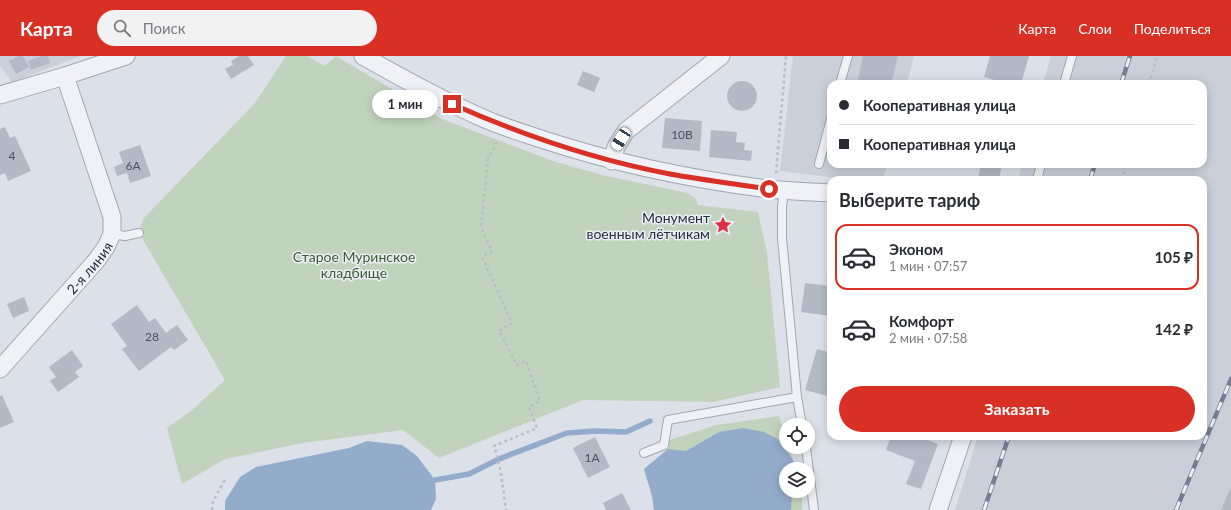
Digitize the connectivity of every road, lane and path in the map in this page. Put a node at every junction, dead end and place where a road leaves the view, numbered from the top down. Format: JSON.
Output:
{"nodes":[{"id":1,"x":126,"y":56,"type":"edge"},
{"id":2,"x":363,"y":56,"type":"edge"},
{"id":3,"x":721,"y":56,"type":"edge"},
{"id":4,"x":786,"y":56,"type":"edge"},
{"id":5,"x":848,"y":56,"type":"edge"},
{"id":6,"x":1072,"y":56,"type":"edge"},
{"id":7,"x":1157,"y":56,"type":"edge"},
{"id":8,"x":65,"y":76,"type":"junction"},
{"id":9,"x":841,"y":80,"type":"edge"},
{"id":10,"x":1065,"y":80,"type":"edge"},
{"id":11,"x":1150,"y":80,"type":"edge"},
{"id":12,"x":0,"y":95,"type":"edge"},
{"id":13,"x":827,"y":134,"type":"edge"},
{"id":14,"x":498,"y":140,"type":"dead end"},
{"id":15,"x":612,"y":160,"type":"junction"},
{"id":16,"x":819,"y":164,"type":"dead end"},
{"id":17,"x":780,"y":183,"type":"junction"},
{"id":18,"x":827,"y":192,"type":"edge"},
{"id":19,"x":139,"y":233,"type":"dead end"},
{"id":20,"x":112,"y":234,"type":"junction"},
{"id":21,"x":0,"y":369,"type":"edge"},
{"id":22,"x":796,"y":396,"type":"junction"},
{"id":23,"x":801,"y":418,"type":"edge"},
{"id":24,"x":963,"y":440,"type":"edge"},
{"id":25,"x":644,"y":453,"type":"dead end"},
{"id":26,"x":807,"y":454,"type":"edge"},
{"id":27,"x":225,"y":480,"type":"dead end"},
{"id":28,"x":212,"y":510,"type":"edge"},
{"id":29,"x":506,"y":510,"type":"edge"},
{"id":30,"x":814,"y":510,"type":"edge"},
{"id":31,"x":938,"y":510,"type":"edge"}],
"edges":[{"from":1,"to":8,"type":"street"},
{"from":2,"to":15,"type":"street"},
{"from":3,"to":15,"type":"street"},
{"from":4,"to":17,"type":"path"},
{"from":5,"to":9,"type":"lane"},
{"from":6,"to":10,"type":"lane"},
{"from":7,"to":11,"type":"path"},
{"from":8,"to":12,"type":"street"},
{"from":8,"to":20,"type":"street","name":"2-я линия"},
{"from":13,"to":16,"type":"lane"},
{"from":14,"to":29,"type":"path"},
{"from":15,"to":17,"type":"street"},
{"from":17,"to":18,"type":"street"},
{"from":17,"to":22,"type":"lane"},
{"from":19,"to":20,"type":"lane"},
{"from":20,"to":21,"type":"street","name":"2-я линия"},
{"from":22,"to":23,"type":"lane"},
{"from":22,"to":25,"type":"lane"},
{"from":24,"to":31,"type":"street"},
{"from":26,"to":30,"type":"lane"},
{"from":27,"to":28,"type":"path"}]}
